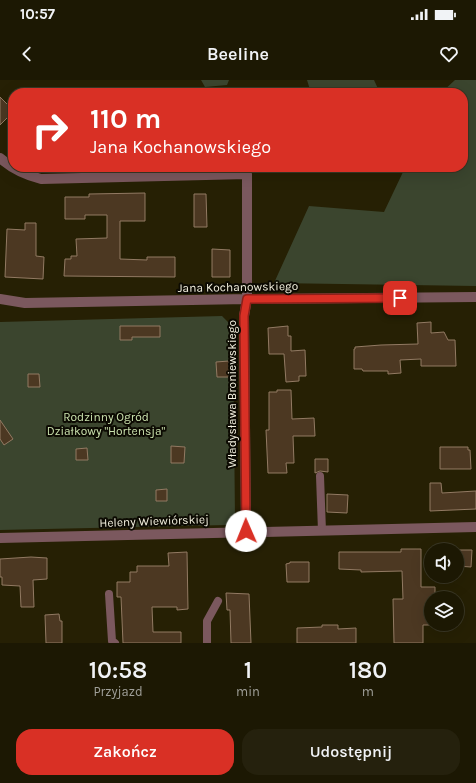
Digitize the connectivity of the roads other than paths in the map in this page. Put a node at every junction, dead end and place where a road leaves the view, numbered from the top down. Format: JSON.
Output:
{"nodes":[{"id":1,"x":0,"y":158,"type":"edge"},
{"id":2,"x":8,"y":165,"type":"edge"},
{"id":3,"x":19,"y":172,"type":"edge"},
{"id":4,"x":476,"y":297,"type":"edge"},
{"id":5,"x":0,"y":299,"type":"edge"},
{"id":6,"x":247,"y":299,"type":"junction"},
{"id":7,"x":320,"y":476,"type":"dead end"},
{"id":8,"x":476,"y":527,"type":"edge"},
{"id":9,"x":246,"y":531,"type":"junction"},
{"id":10,"x":322,"y":531,"type":"junction"},
{"id":11,"x":0,"y":538,"type":"edge"},
{"id":12,"x":109,"y":594,"type":"dead end"},
{"id":13,"x":218,"y":601,"type":"dead end"},
{"id":14,"x":115,"y":643,"type":"edge"},
{"id":15,"x":207,"y":643,"type":"edge"}],
"edges":[{"from":1,"to":2,"type":"street","name":"Władysława Broniewskiego"},
{"from":3,"to":6,"type":"street","name":"Władysława Broniewskiego"},
{"from":4,"to":6,"type":"street","name":"Jana Kochanowskiego"},
{"from":5,"to":6,"type":"street","name":"Jana Kochanowskiego"},
{"from":6,"to":9,"type":"street","name":"Władysława Broniewskiego"},
{"from":7,"to":10,"type":"lane"},
{"from":8,"to":10,"type":"street","name":"Heleny Wiewiórskiej"},
{"from":9,"to":10,"type":"street","name":"Heleny Wiewiórskiej"},
{"from":9,"to":11,"type":"street","name":"Heleny Wiewiórskiej"},
{"from":12,"to":14,"type":"lane"},
{"from":13,"to":15,"type":"lane"}]}
